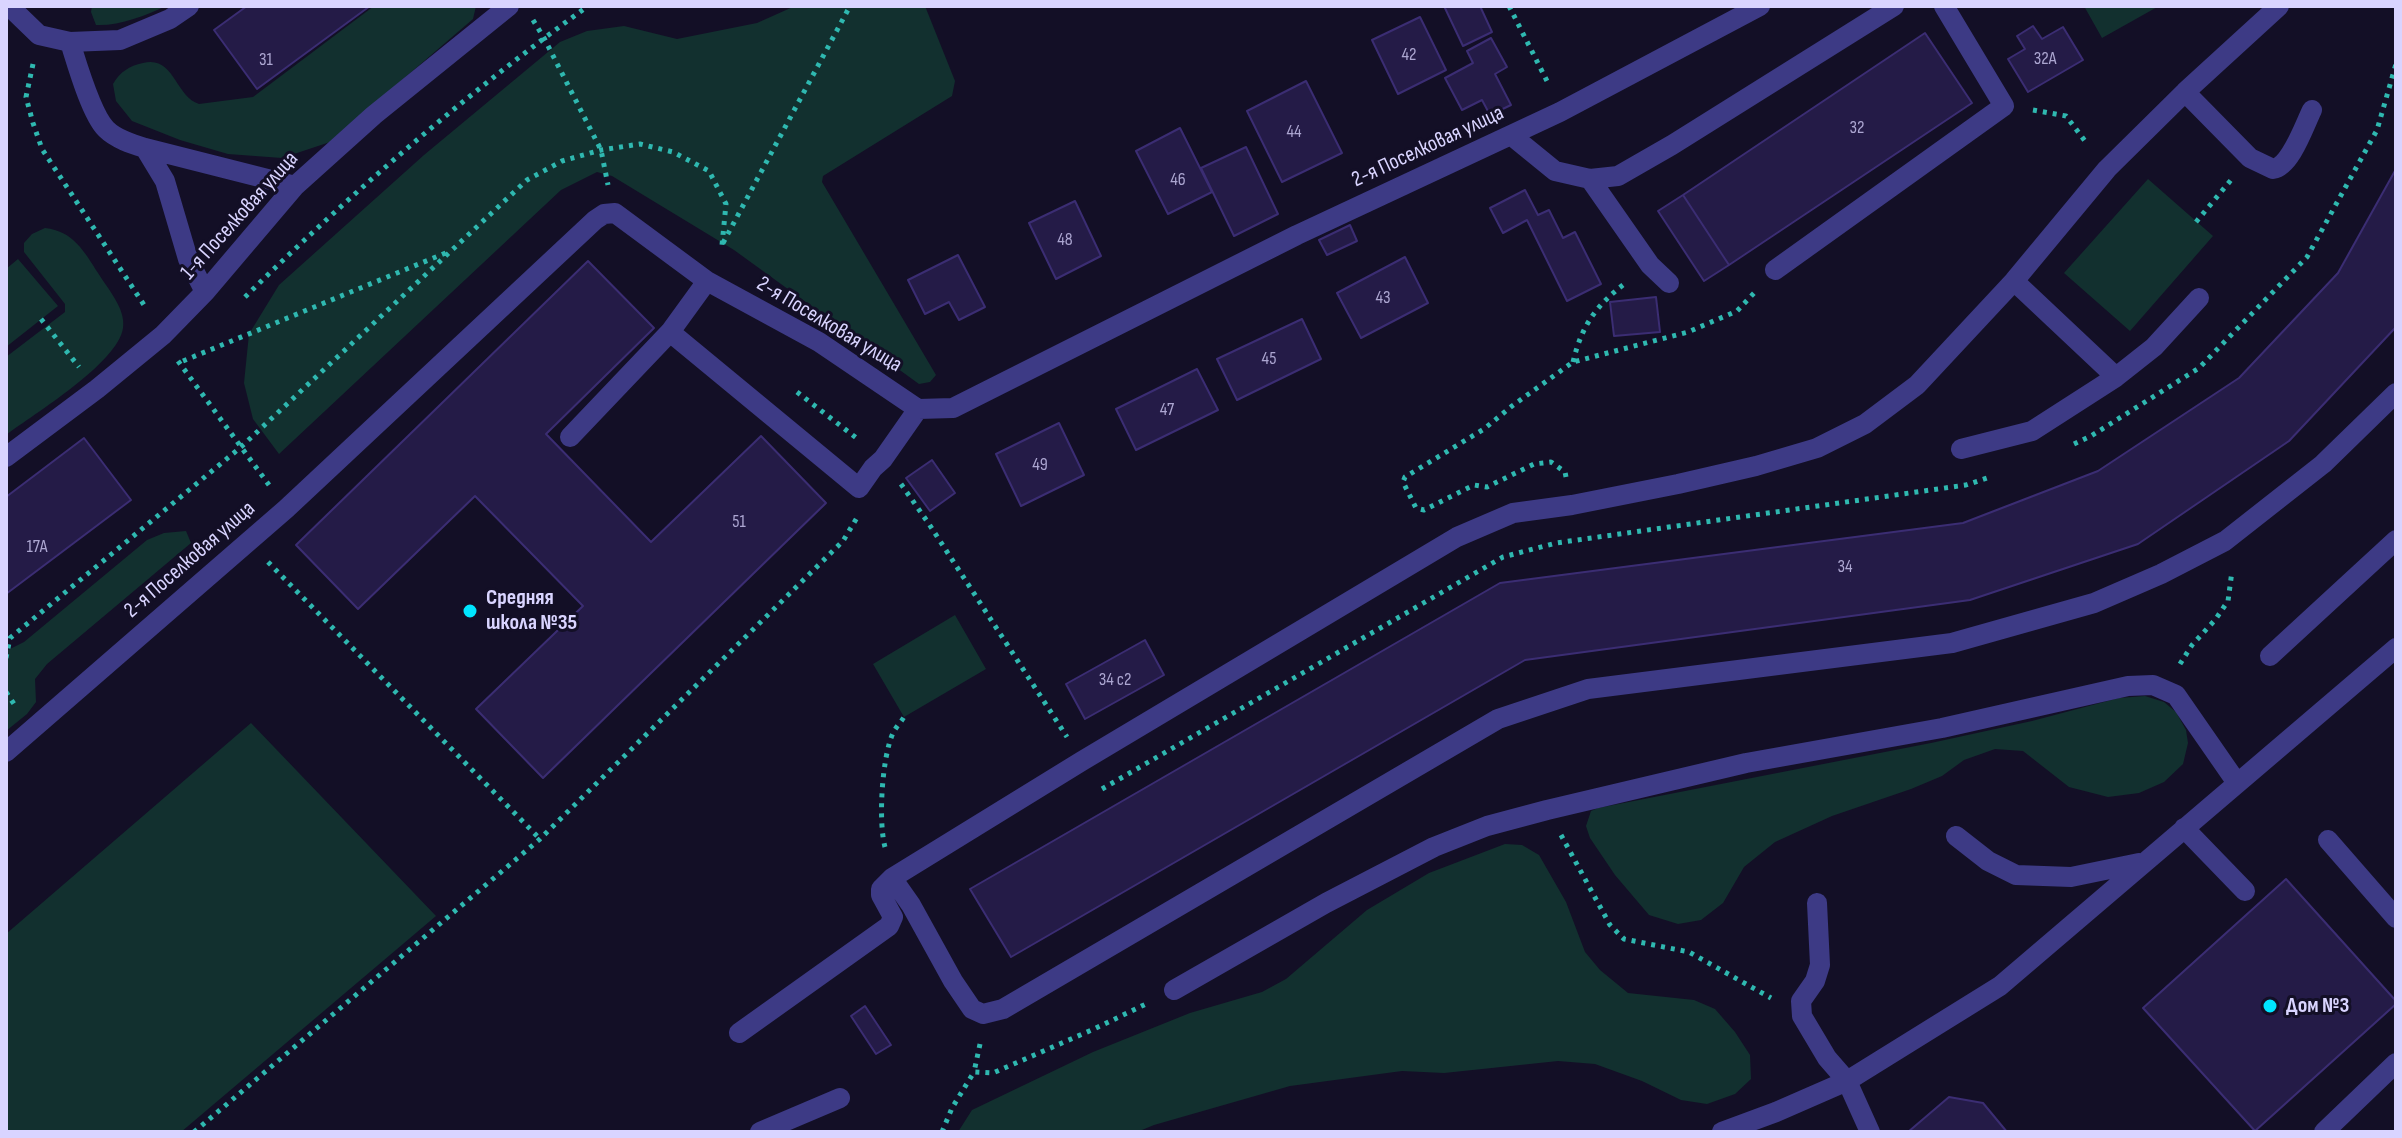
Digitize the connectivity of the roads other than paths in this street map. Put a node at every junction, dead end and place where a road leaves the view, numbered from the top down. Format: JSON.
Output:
{"nodes":[{"id":1,"x":9,"y":6,"type":"edge"},
{"id":2,"x":189,"y":6,"type":"edge"},
{"id":3,"x":509,"y":6,"type":"edge"},
{"id":4,"x":1760,"y":6,"type":"edge"},
{"id":5,"x":1894,"y":6,"type":"edge"},
{"id":6,"x":1944,"y":6,"type":"edge"},
{"id":7,"x":2279,"y":6,"type":"edge"},
{"id":8,"x":70,"y":42,"type":"junction"},
{"id":9,"x":2185,"y":92,"type":"junction"},
{"id":10,"x":2312,"y":110,"type":"dead end"},
{"id":11,"x":1512,"y":136,"type":"junction"},
{"id":12,"x":145,"y":148,"type":"junction"},
{"id":13,"x":1590,"y":179,"type":"junction"},
{"id":14,"x":295,"y":186,"type":"junction"},
{"id":15,"x":1775,"y":270,"type":"road end"},
{"id":16,"x":707,"y":281,"type":"junction"},
{"id":17,"x":2014,"y":281,"type":"junction"},
{"id":18,"x":1669,"y":283,"type":"dead end"},
{"id":19,"x":205,"y":292,"type":"junction"},
{"id":20,"x":2199,"y":298,"type":"dead end"},
{"id":21,"x":670,"y":332,"type":"junction"},
{"id":22,"x":2116,"y":377,"type":"junction"},
{"id":23,"x":2396,"y":393,"type":"edge"},
{"id":24,"x":918,"y":409,"type":"junction"},
{"id":25,"x":570,"y":437,"type":"dead end"},
{"id":26,"x":1961,"y":449,"type":"dead end"},
{"id":27,"x":6,"y":457,"type":"edge"},
{"id":28,"x":2396,"y":540,"type":"edge"},
{"id":29,"x":2396,"y":648,"type":"edge"},
{"id":30,"x":2270,"y":656,"type":"dead end"},
{"id":31,"x":6,"y":752,"type":"edge"},
{"id":32,"x":2237,"y":783,"type":"junction"},
{"id":33,"x":2184,"y":828,"type":"junction"},
{"id":34,"x":1956,"y":836,"type":"dead end"},
{"id":35,"x":2328,"y":840,"type":"dead end"},
{"id":36,"x":2144,"y":862,"type":"junction"},
{"id":37,"x":892,"y":878,"type":"junction"},
{"id":38,"x":2245,"y":891,"type":"dead end"},
{"id":39,"x":1817,"y":903,"type":"dead end"},
{"id":40,"x":2396,"y":918,"type":"edge"},
{"id":41,"x":1174,"y":990,"type":"road end"},
{"id":42,"x":739,"y":1033,"type":"dead end"},
{"id":43,"x":2396,"y":1063,"type":"edge"},
{"id":44,"x":1847,"y":1081,"type":"junction"},
{"id":45,"x":840,"y":1098,"type":"dead end"},
{"id":46,"x":760,"y":1132,"type":"edge"},
{"id":47,"x":1722,"y":1132,"type":"edge"},
{"id":48,"x":1870,"y":1132,"type":"edge"},
{"id":49,"x":2324,"y":1132,"type":"edge"}],
"edges":[{"from":1,"to":8,"type":"street"},
{"from":2,"to":8,"type":"street"},
{"from":3,"to":14,"type":"street","name":"1-я Поселковая улица"},
{"from":4,"to":11,"type":"street","name":"2-я Поселковая улица"},
{"from":5,"to":13,"type":"street"},
{"from":6,"to":15,"type":"street"},
{"from":7,"to":9,"type":"street"},
{"from":8,"to":12,"type":"street"},
{"from":9,"to":10,"type":"street"},
{"from":9,"to":17,"type":"street"},
{"from":11,"to":13,"type":"street"},
{"from":11,"to":24,"type":"street","name":"2-я Поселковая улица"},
{"from":12,"to":14,"type":"street"},
{"from":12,"to":19,"type":"street"},
{"from":13,"to":18,"type":"street"},
{"from":14,"to":19,"type":"street","name":"1-я Поселковая улица"},
{"from":16,"to":21,"type":"street"},
{"from":16,"to":24,"type":"street","name":"2-я Поселковая улица"},
{"from":16,"to":31,"type":"street","name":"2-я Поселковая улица"},
{"from":17,"to":22,"type":"street"},
{"from":17,"to":37,"type":"street"},
{"from":19,"to":27,"type":"street","name":"1-я Поселковая улица"},
{"from":20,"to":22,"type":"street"},
{"from":21,"to":24,"type":"street"},
{"from":21,"to":25,"type":"street"},
{"from":22,"to":26,"type":"street"},
{"from":23,"to":37,"type":"street"},
{"from":28,"to":30,"type":"street"},
{"from":29,"to":32,"type":"street"},
{"from":32,"to":33,"type":"street"},
{"from":32,"to":41,"type":"street"},
{"from":33,"to":36,"type":"street"},
{"from":33,"to":38,"type":"street"},
{"from":34,"to":36,"type":"street"},
{"from":35,"to":40,"type":"street"},
{"from":36,"to":44,"type":"street"},
{"from":37,"to":42,"type":"street"},
{"from":39,"to":44,"type":"street"},
{"from":43,"to":49,"type":"street"},
{"from":44,"to":47,"type":"street"},
{"from":44,"to":48,"type":"street"},
{"from":45,"to":46,"type":"street"}]}
